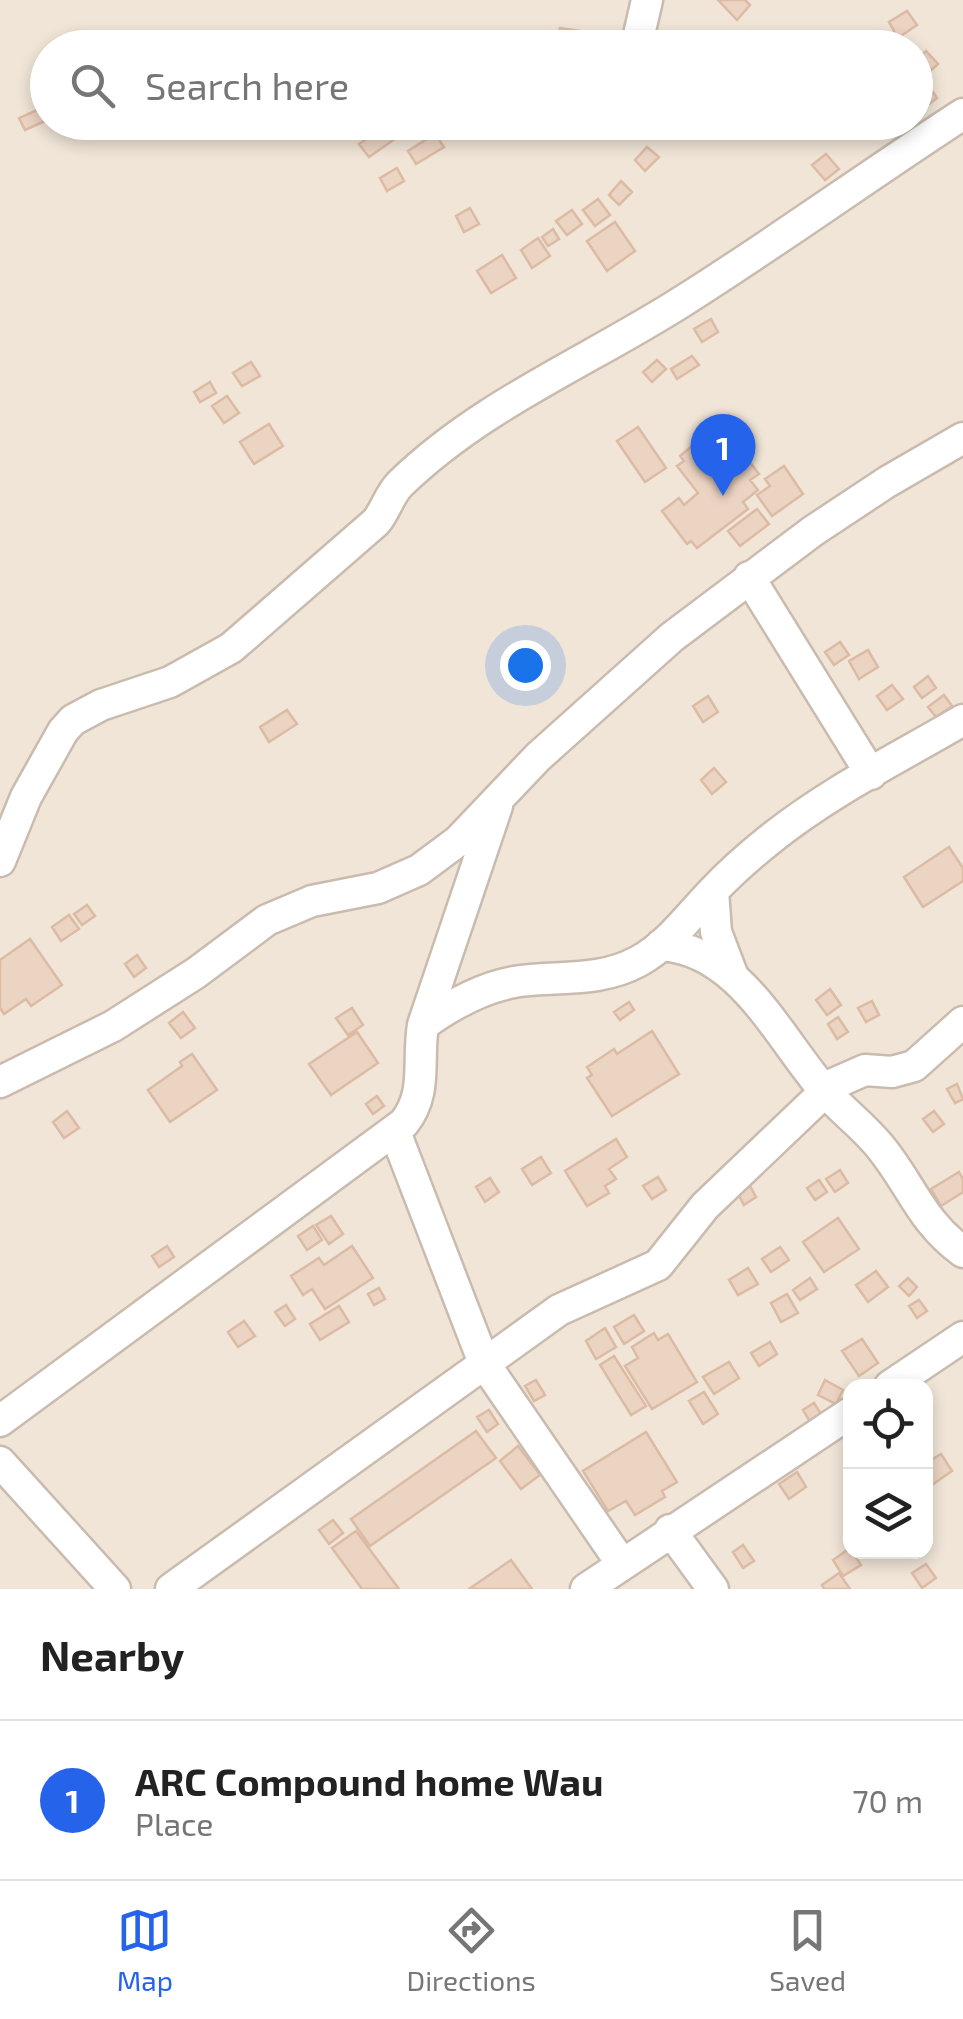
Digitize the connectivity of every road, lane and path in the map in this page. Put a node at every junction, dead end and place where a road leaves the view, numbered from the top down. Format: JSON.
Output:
{"nodes":[{"id":1,"x":647,"y":0,"type":"edge"},
{"id":2,"x":640,"y":30,"type":"edge"},
{"id":3,"x":963,"y":114,"type":"edge"},
{"id":4,"x":933,"y":134,"type":"edge"},
{"id":5,"x":924,"y":140,"type":"edge"},
{"id":6,"x":963,"y":438,"type":"edge"},
{"id":7,"x":923,"y":463,"type":"junction"},
{"id":8,"x":963,"y":465,"type":"edge"},
{"id":9,"x":749,"y":576,"type":"junction"},
{"id":10,"x":963,"y":720,"type":"edge"},
{"id":11,"x":871,"y":774,"type":"junction"},
{"id":12,"x":500,"y":796,"type":"junction"},
{"id":13,"x":0,"y":861,"type":"edge"},
{"id":14,"x":713,"y":891,"type":"junction"},
{"id":15,"x":661,"y":946,"type":"junction"},
{"id":16,"x":732,"y":974,"type":"junction"},
{"id":17,"x":963,"y":1022,"type":"edge"},
{"id":18,"x":423,"y":1025,"type":"junction"},
{"id":19,"x":0,"y":1082,"type":"edge"},
{"id":20,"x":825,"y":1092,"type":"junction"},
{"id":21,"x":395,"y":1132,"type":"junction"},
{"id":22,"x":963,"y":1252,"type":"edge"},
{"id":23,"x":963,"y":1337,"type":"edge"},
{"id":24,"x":484,"y":1363,"type":"junction"},
{"id":25,"x":900,"y":1379,"type":"edge"},
{"id":26,"x":843,"y":1418,"type":"edge"},
{"id":27,"x":0,"y":1421,"type":"edge"},
{"id":28,"x":0,"y":1462,"type":"edge"},
{"id":29,"x":670,"y":1530,"type":"junction"},
{"id":30,"x":622,"y":1564,"type":"junction"},
{"id":31,"x":115,"y":1589,"type":"edge"},
{"id":32,"x":170,"y":1589,"type":"edge"},
{"id":33,"x":586,"y":1589,"type":"edge"},
{"id":34,"x":713,"y":1589,"type":"edge"}],
"edges":[{"from":1,"to":2,"type":"street"},
{"from":3,"to":4,"type":"street"},
{"from":5,"to":13,"type":"street"},
{"from":6,"to":7,"type":"street"},
{"from":7,"to":8,"type":"street"},
{"from":7,"to":9,"type":"street"},
{"from":9,"to":11,"type":"street"},
{"from":9,"to":12,"type":"street"},
{"from":10,"to":11,"type":"street"},
{"from":11,"to":14,"type":"street"},
{"from":12,"to":18,"type":"street"},
{"from":12,"to":19,"type":"street"},
{"from":14,"to":15,"type":"street"},
{"from":14,"to":16,"type":"street"},
{"from":15,"to":16,"type":"street"},
{"from":15,"to":18,"type":"street"},
{"from":16,"to":20,"type":"street"},
{"from":17,"to":20,"type":"street"},
{"from":18,"to":21,"type":"street"},
{"from":20,"to":22,"type":"street"},
{"from":20,"to":24,"type":"street"},
{"from":21,"to":24,"type":"street"},
{"from":21,"to":27,"type":"street"},
{"from":23,"to":25,"type":"street"},
{"from":24,"to":30,"type":"street"},
{"from":24,"to":32,"type":"street"},
{"from":26,"to":29,"type":"street"},
{"from":28,"to":31,"type":"street"},
{"from":29,"to":30,"type":"street"},
{"from":29,"to":34,"type":"street"},
{"from":30,"to":33,"type":"street"}]}
